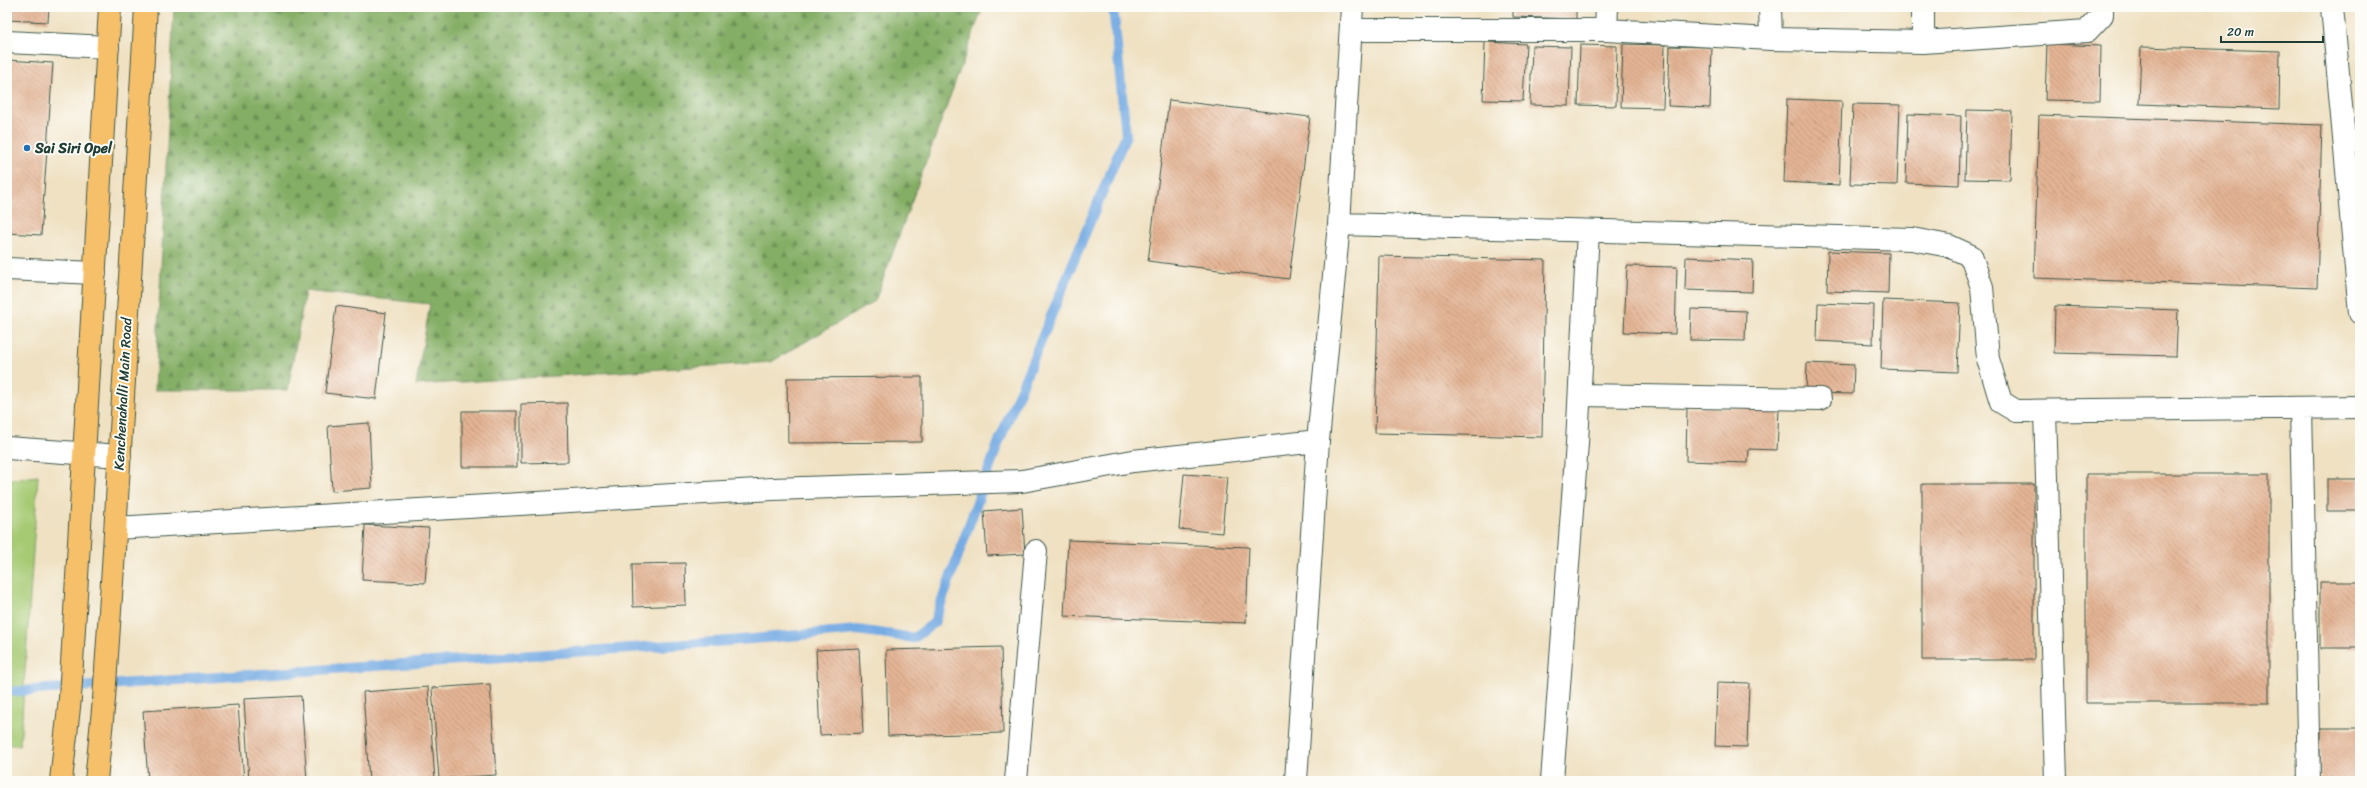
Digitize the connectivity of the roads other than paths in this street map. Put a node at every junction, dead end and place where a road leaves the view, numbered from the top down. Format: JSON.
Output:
{"nodes":[{"id":1,"x":110,"y":7,"type":"edge"},
{"id":2,"x":146,"y":7,"type":"edge"},
{"id":3,"x":1352,"y":7,"type":"edge"},
{"id":4,"x":1607,"y":7,"type":"edge"},
{"id":5,"x":1770,"y":7,"type":"edge"},
{"id":6,"x":1923,"y":7,"type":"edge"},
{"id":7,"x":2102,"y":7,"type":"edge"},
{"id":8,"x":2332,"y":7,"type":"edge"},
{"id":9,"x":1352,"y":30,"type":"junction"},
{"id":10,"x":1606,"y":30,"type":"junction"},
{"id":11,"x":1771,"y":39,"type":"junction"},
{"id":12,"x":7,"y":42,"type":"edge"},
{"id":13,"x":1923,"y":42,"type":"junction"},
{"id":14,"x":108,"y":47,"type":"junction"},
{"id":15,"x":2353,"y":167,"type":"edge"},
{"id":16,"x":1339,"y":224,"type":"junction"},
{"id":17,"x":1588,"y":231,"type":"junction"},
{"id":18,"x":7,"y":269,"type":"edge"},
{"id":19,"x":95,"y":273,"type":"junction"},
{"id":20,"x":2360,"y":313,"type":"edge"},
{"id":21,"x":1580,"y":395,"type":"junction"},
{"id":22,"x":1820,"y":399,"type":"dead end"},
{"id":23,"x":2360,"y":407,"type":"edge"},
{"id":24,"x":2301,"y":408,"type":"junction"},
{"id":25,"x":2045,"y":410,"type":"junction"},
{"id":26,"x":1318,"y":441,"type":"junction"},
{"id":27,"x":7,"y":448,"type":"edge"},
{"id":28,"x":84,"y":454,"type":"junction"},
{"id":29,"x":120,"y":456,"type":"junction"},
{"id":30,"x":116,"y":528,"type":"junction"},
{"id":31,"x":1036,"y":551,"type":"dead end"},
{"id":32,"x":61,"y":781,"type":"edge"},
{"id":33,"x":96,"y":781,"type":"edge"},
{"id":34,"x":1016,"y":781,"type":"edge"},
{"id":35,"x":1296,"y":781,"type":"edge"},
{"id":36,"x":1552,"y":781,"type":"edge"},
{"id":37,"x":2056,"y":781,"type":"edge"},
{"id":38,"x":2309,"y":781,"type":"edge"}],
"edges":[{"from":1,"to":14,"type":"main road"},
{"from":2,"to":29,"type":"main road","name":"Kenchenahalli Main Road"},
{"from":3,"to":9,"type":"street"},
{"from":4,"to":10,"type":"street"},
{"from":5,"to":11,"type":"street"},
{"from":6,"to":13,"type":"street"},
{"from":7,"to":13,"type":"street"},
{"from":8,"to":15,"type":"street"},
{"from":9,"to":10,"type":"street"},
{"from":9,"to":16,"type":"street"},
{"from":10,"to":11,"type":"street"},
{"from":11,"to":13,"type":"street"},
{"from":12,"to":14,"type":"street"},
{"from":14,"to":19,"type":"main road"},
{"from":15,"to":20,"type":"street"},
{"from":16,"to":17,"type":"street"},
{"from":16,"to":26,"type":"street"},
{"from":17,"to":21,"type":"street"},
{"from":17,"to":25,"type":"street"},
{"from":18,"to":19,"type":"street"},
{"from":19,"to":28,"type":"main road"},
{"from":21,"to":22,"type":"street"},
{"from":21,"to":36,"type":"street"},
{"from":23,"to":24,"type":"street"},
{"from":24,"to":25,"type":"street"},
{"from":24,"to":38,"type":"street"},
{"from":25,"to":37,"type":"street"},
{"from":26,"to":30,"type":"street"},
{"from":26,"to":35,"type":"street"},
{"from":27,"to":28,"type":"street"},
{"from":28,"to":29,"type":"street"},
{"from":28,"to":32,"type":"main road"},
{"from":29,"to":30,"type":"main road","name":"Kenchenahalli Main Road"},
{"from":30,"to":33,"type":"main road","name":"Kenchenahalli Main Road"},
{"from":31,"to":34,"type":"street"}]}
